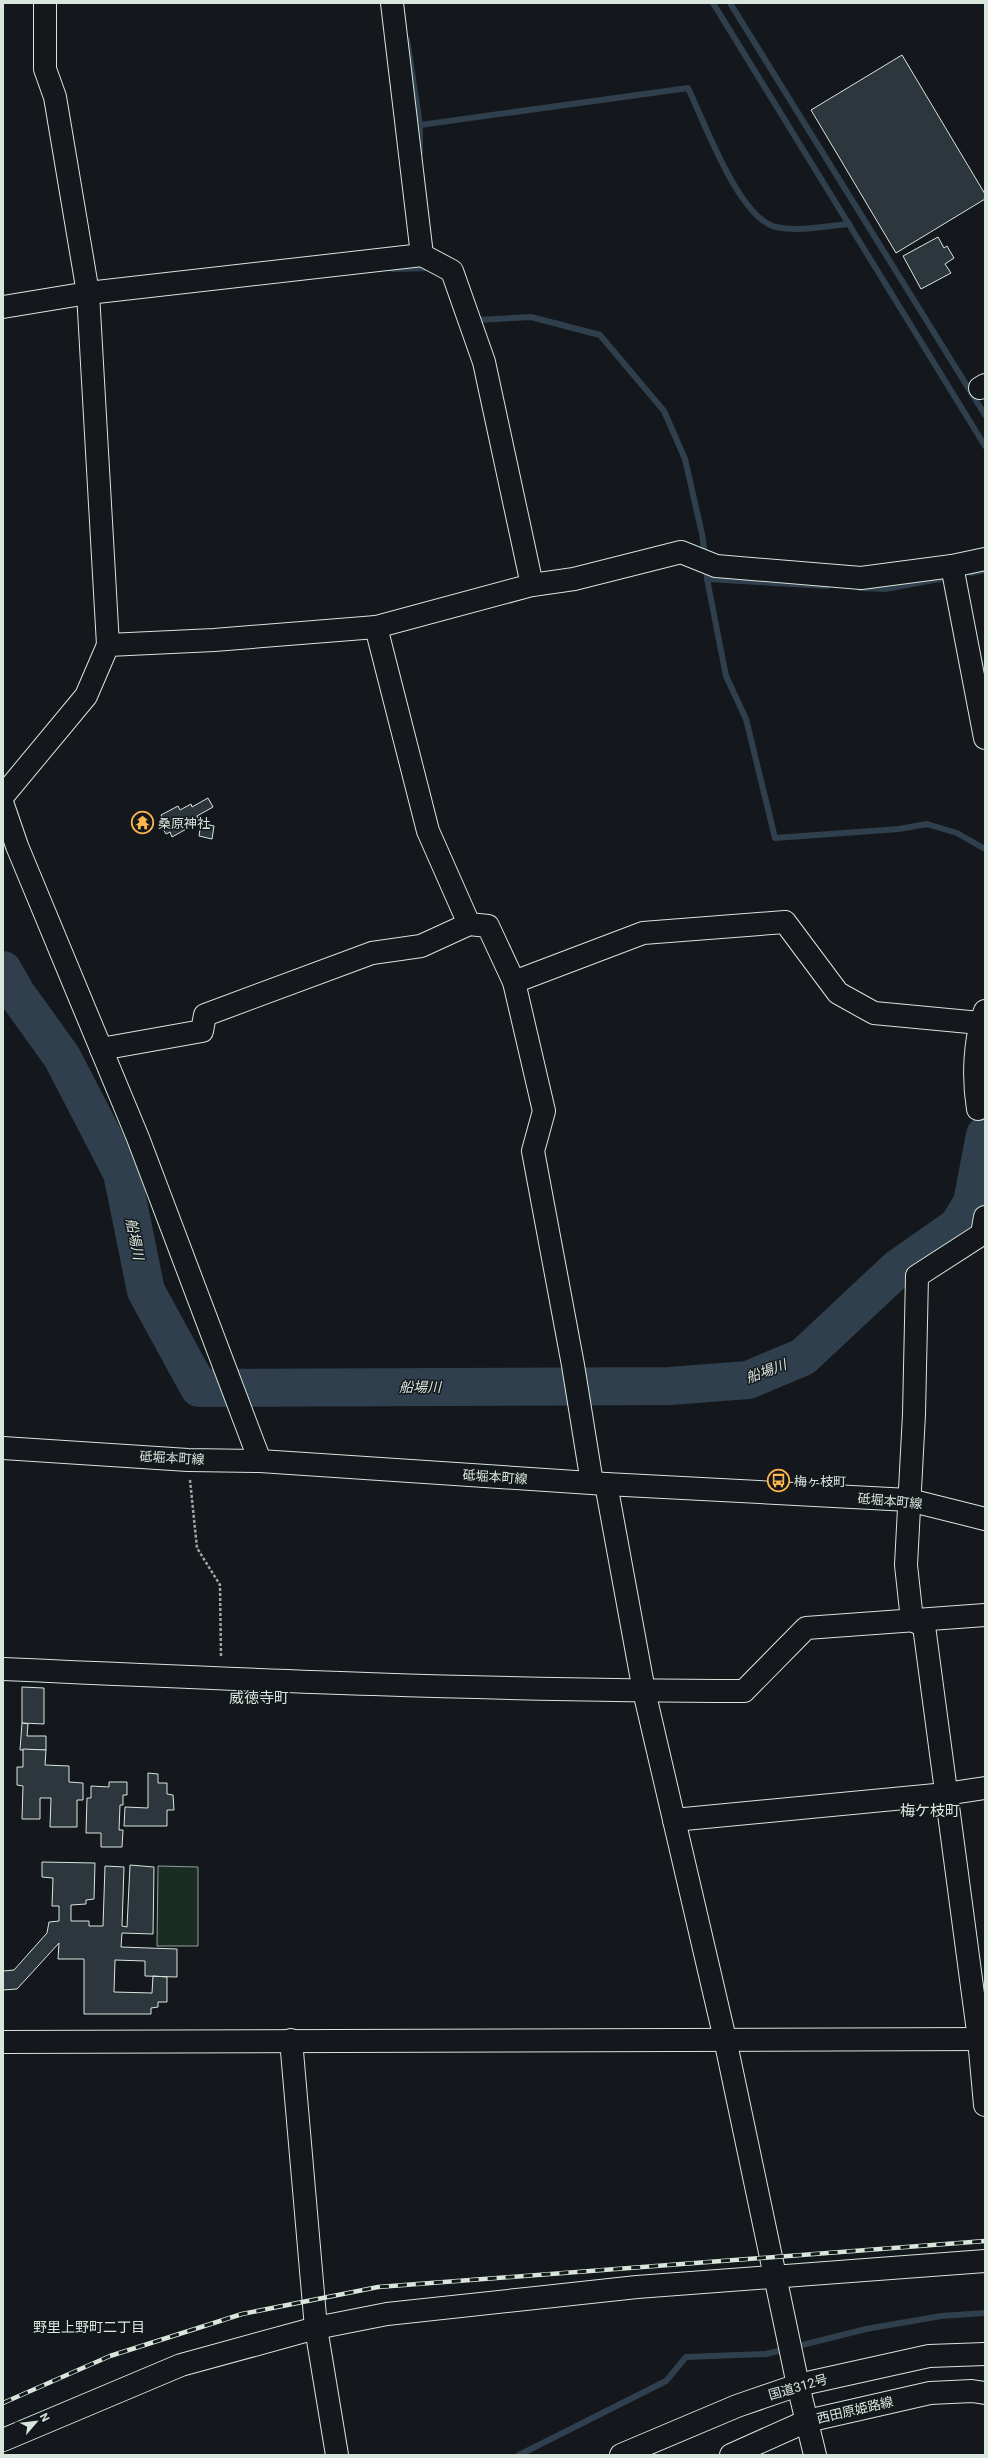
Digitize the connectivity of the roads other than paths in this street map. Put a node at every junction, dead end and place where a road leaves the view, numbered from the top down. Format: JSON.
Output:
{"nodes":[{"id":1,"x":44,"y":3,"type":"edge"},
{"id":2,"x":392,"y":3,"type":"edge"},
{"id":3,"x":422,"y":255,"type":"junction"},
{"id":4,"x":88,"y":293,"type":"junction"},
{"id":5,"x":3,"y":307,"type":"edge"},
{"id":6,"x":985,"y":559,"type":"edge"},
{"id":7,"x":952,"y":566,"type":"junction"},
{"id":8,"x":532,"y":585,"type":"junction"},
{"id":9,"x":376,"y":627,"type":"junction"},
{"id":10,"x":108,"y":645,"type":"junction"},
{"id":11,"x":985,"y":738,"type":"edge"},
{"id":12,"x":3,"y":796,"type":"edge"},
{"id":13,"x":3,"y":805,"type":"edge"},
{"id":14,"x":9,"y":841,"type":"edge"},
{"id":15,"x":469,"y":924,"type":"junction"},
{"id":16,"x":514,"y":982,"type":"junction"},
{"id":17,"x":983,"y":1017,"type":"edge"},
{"id":18,"x":101,"y":1049,"type":"junction"},
{"id":19,"x":985,"y":1105,"type":"edge"},
{"id":20,"x":985,"y":1217,"type":"edge"},
{"id":21,"x":3,"y":1448,"type":"edge"},
{"id":22,"x":260,"y":1461,"type":"junction"},
{"id":23,"x":599,"y":1484,"type":"junction"},
{"id":24,"x":909,"y":1500,"type":"junction"},
{"id":25,"x":985,"y":1519,"type":"edge"},
{"id":26,"x":985,"y":1615,"type":"edge"},
{"id":27,"x":912,"y":1620,"type":"junction"},
{"id":28,"x":3,"y":1669,"type":"edge"},
{"id":29,"x":644,"y":1691,"type":"junction"},
{"id":30,"x":985,"y":1788,"type":"edge"},
{"id":31,"x":946,"y":1794,"type":"junction"},
{"id":32,"x":674,"y":1820,"type":"junction"},
{"id":33,"x":725,"y":2039,"type":"junction"},
{"id":34,"x":982,"y":2039,"type":"edge"},
{"id":35,"x":292,"y":2040,"type":"junction"},
{"id":36,"x":3,"y":2042,"type":"edge"},
{"id":37,"x":985,"y":2105,"type":"edge"},
{"id":38,"x":985,"y":2261,"type":"edge"},
{"id":39,"x":776,"y":2278,"type":"junction"},
{"id":40,"x":316,"y":2328,"type":"junction"},
{"id":41,"x":985,"y":2354,"type":"edge"},
{"id":42,"x":798,"y":2385,"type":"junction"},
{"id":43,"x":985,"y":2393,"type":"edge"},
{"id":44,"x":807,"y":2421,"type":"junction"},
{"id":45,"x":3,"y":2440,"type":"edge"},
{"id":46,"x":337,"y":2455,"type":"edge"},
{"id":47,"x":621,"y":2455,"type":"edge"},
{"id":48,"x":731,"y":2455,"type":"edge"},
{"id":49,"x":815,"y":2455,"type":"edge"}],
"edges":[{"from":1,"to":4,"type":"main road"},
{"from":2,"to":3,"type":"main road"},
{"from":3,"to":4,"type":"main road"},
{"from":3,"to":8,"type":"main road"},
{"from":4,"to":5,"type":"main road"},
{"from":4,"to":10,"type":"main road"},
{"from":6,"to":7,"type":"main road"},
{"from":7,"to":8,"type":"main road"},
{"from":7,"to":11,"type":"main road"},
{"from":8,"to":9,"type":"main road"},
{"from":9,"to":10,"type":"main road"},
{"from":9,"to":15,"type":"main road"},
{"from":10,"to":12,"type":"main road"},
{"from":13,"to":14,"type":"main road"},
{"from":14,"to":18,"type":"main road"},
{"from":15,"to":16,"type":"main road"},
{"from":15,"to":18,"type":"main road"},
{"from":16,"to":17,"type":"main road"},
{"from":16,"to":23,"type":"main road"},
{"from":17,"to":19,"type":"main road"},
{"from":18,"to":22,"type":"main road"},
{"from":20,"to":24,"type":"main road"},
{"from":21,"to":22,"type":"main road","name":"砥堀本町線"},
{"from":22,"to":23,"type":"main road","name":"砥堀本町線"},
{"from":23,"to":24,"type":"main road","name":"砥堀本町線"},
{"from":23,"to":29,"type":"main road"},
{"from":24,"to":25,"type":"main road","name":"砥堀本町線"},
{"from":24,"to":27,"type":"main road"},
{"from":26,"to":27,"type":"main road"},
{"from":27,"to":29,"type":"main road"},
{"from":27,"to":31,"type":"main road"},
{"from":28,"to":29,"type":"main road"},
{"from":29,"to":32,"type":"main road"},
{"from":30,"to":31,"type":"main road"},
{"from":31,"to":32,"type":"main road"},
{"from":31,"to":34,"type":"main road"},
{"from":32,"to":33,"type":"main road"},
{"from":33,"to":34,"type":"main road"},
{"from":33,"to":35,"type":"main road"},
{"from":33,"to":39,"type":"main road"},
{"from":34,"to":37,"type":"main road"},
{"from":35,"to":36,"type":"main road"},
{"from":35,"to":40,"type":"main road"},
{"from":38,"to":39,"type":"main road"},
{"from":39,"to":40,"type":"main road"},
{"from":39,"to":42,"type":"main road"},
{"from":40,"to":45,"type":"main road"},
{"from":40,"to":46,"type":"main road"},
{"from":41,"to":42,"type":"main road","name":"国道312号"},
{"from":42,"to":44,"type":"main road"},
{"from":42,"to":47,"type":"main road","name":"国道312号"},
{"from":43,"to":44,"type":"main road","name":"西田原姫路線"},
{"from":44,"to":48,"type":"main road","name":"西田原姫路線"},
{"from":44,"to":49,"type":"main road"}]}
